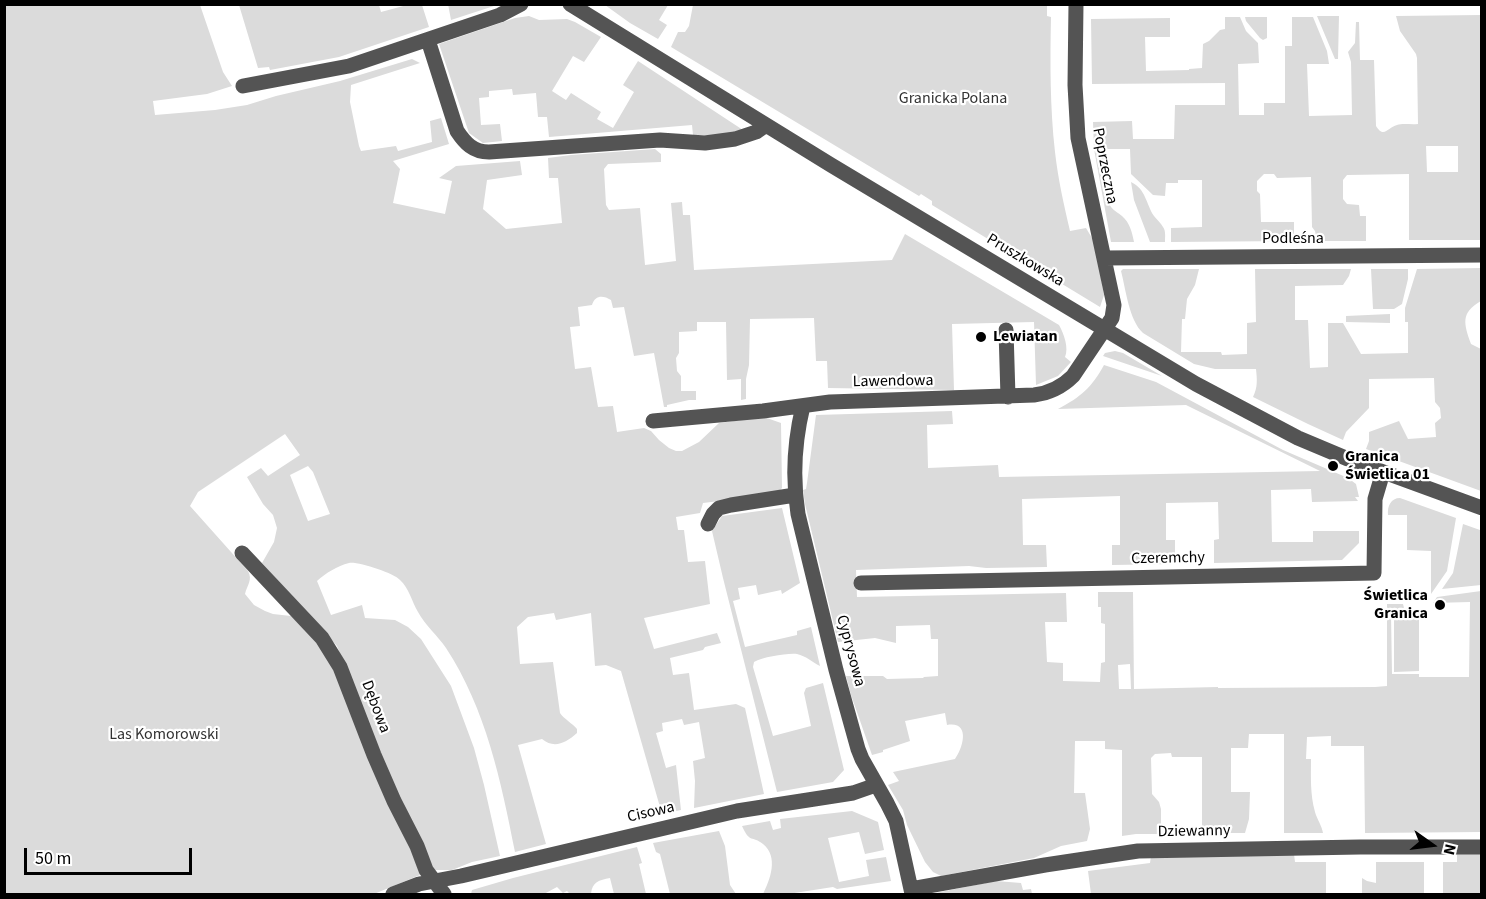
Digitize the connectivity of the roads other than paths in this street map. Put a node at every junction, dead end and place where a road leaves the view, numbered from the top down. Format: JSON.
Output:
{"nodes":[{"id":1,"x":521,"y":4,"type":"edge"},
{"id":2,"x":570,"y":4,"type":"edge"},
{"id":3,"x":1076,"y":4,"type":"edge"},
{"id":4,"x":428,"y":40,"type":"junction"},
{"id":5,"x":243,"y":86,"type":"dead end"},
{"id":6,"x":766,"y":125,"type":"junction"},
{"id":7,"x":1482,"y":255,"type":"edge"},
{"id":8,"x":1104,"y":258,"type":"junction"},
{"id":9,"x":1006,"y":330,"type":"dead end"},
{"id":10,"x":1105,"y":330,"type":"junction"},
{"id":11,"x":1008,"y":397,"type":"junction"},
{"id":12,"x":803,"y":406,"type":"junction"},
{"id":13,"x":653,"y":421,"type":"dead end"},
{"id":14,"x":1383,"y":472,"type":"junction"},
{"id":15,"x":795,"y":495,"type":"junction"},
{"id":16,"x":1482,"y":508,"type":"edge"},
{"id":17,"x":708,"y":524,"type":"dead end"},
{"id":18,"x":242,"y":553,"type":"dead end"},
{"id":19,"x":861,"y":583,"type":"dead end"},
{"id":20,"x":876,"y":785,"type":"junction"},
{"id":21,"x":1482,"y":847,"type":"edge"},
{"id":22,"x":435,"y":881,"type":"junction"},
{"id":23,"x":911,"y":892,"type":"edge"},
{"id":24,"x":393,"y":894,"type":"edge"},
{"id":25,"x":444,"y":894,"type":"edge"}],
"edges":[{"from":1,"to":4,"type":"street"},
{"from":2,"to":6,"type":"street","name":"Pruszkowska"},
{"from":3,"to":8,"type":"street","name":"Poprzeczna"},
{"from":4,"to":5,"type":"street"},
{"from":4,"to":6,"type":"street"},
{"from":6,"to":10,"type":"street","name":"Pruszkowska"},
{"from":7,"to":8,"type":"street","name":"Podleśna"},
{"from":8,"to":10,"type":"street","name":"Poprzeczna"},
{"from":9,"to":11,"type":"street"},
{"from":10,"to":11,"type":"street","name":"Lawendowa"},
{"from":10,"to":14,"type":"street","name":"Pruszkowska"},
{"from":11,"to":12,"type":"street","name":"Lawendowa"},
{"from":12,"to":13,"type":"street","name":"Lawendowa"},
{"from":12,"to":15,"type":"street","name":"Cyprysowa"},
{"from":14,"to":16,"type":"street","name":"Pruszkowska"},
{"from":14,"to":19,"type":"street","name":"Czeremchy"},
{"from":15,"to":17,"type":"street"},
{"from":15,"to":20,"type":"street","name":"Cyprysowa"},
{"from":18,"to":22,"type":"street","name":"Dębowa"},
{"from":20,"to":22,"type":"street","name":"Cisowa"},
{"from":20,"to":23,"type":"street","name":"Cyprysowa"},
{"from":21,"to":23,"type":"street","name":"Dziewanny"},
{"from":22,"to":24,"type":"street","name":"Cisowa"},
{"from":22,"to":25,"type":"street","name":"Dębowa"}]}
